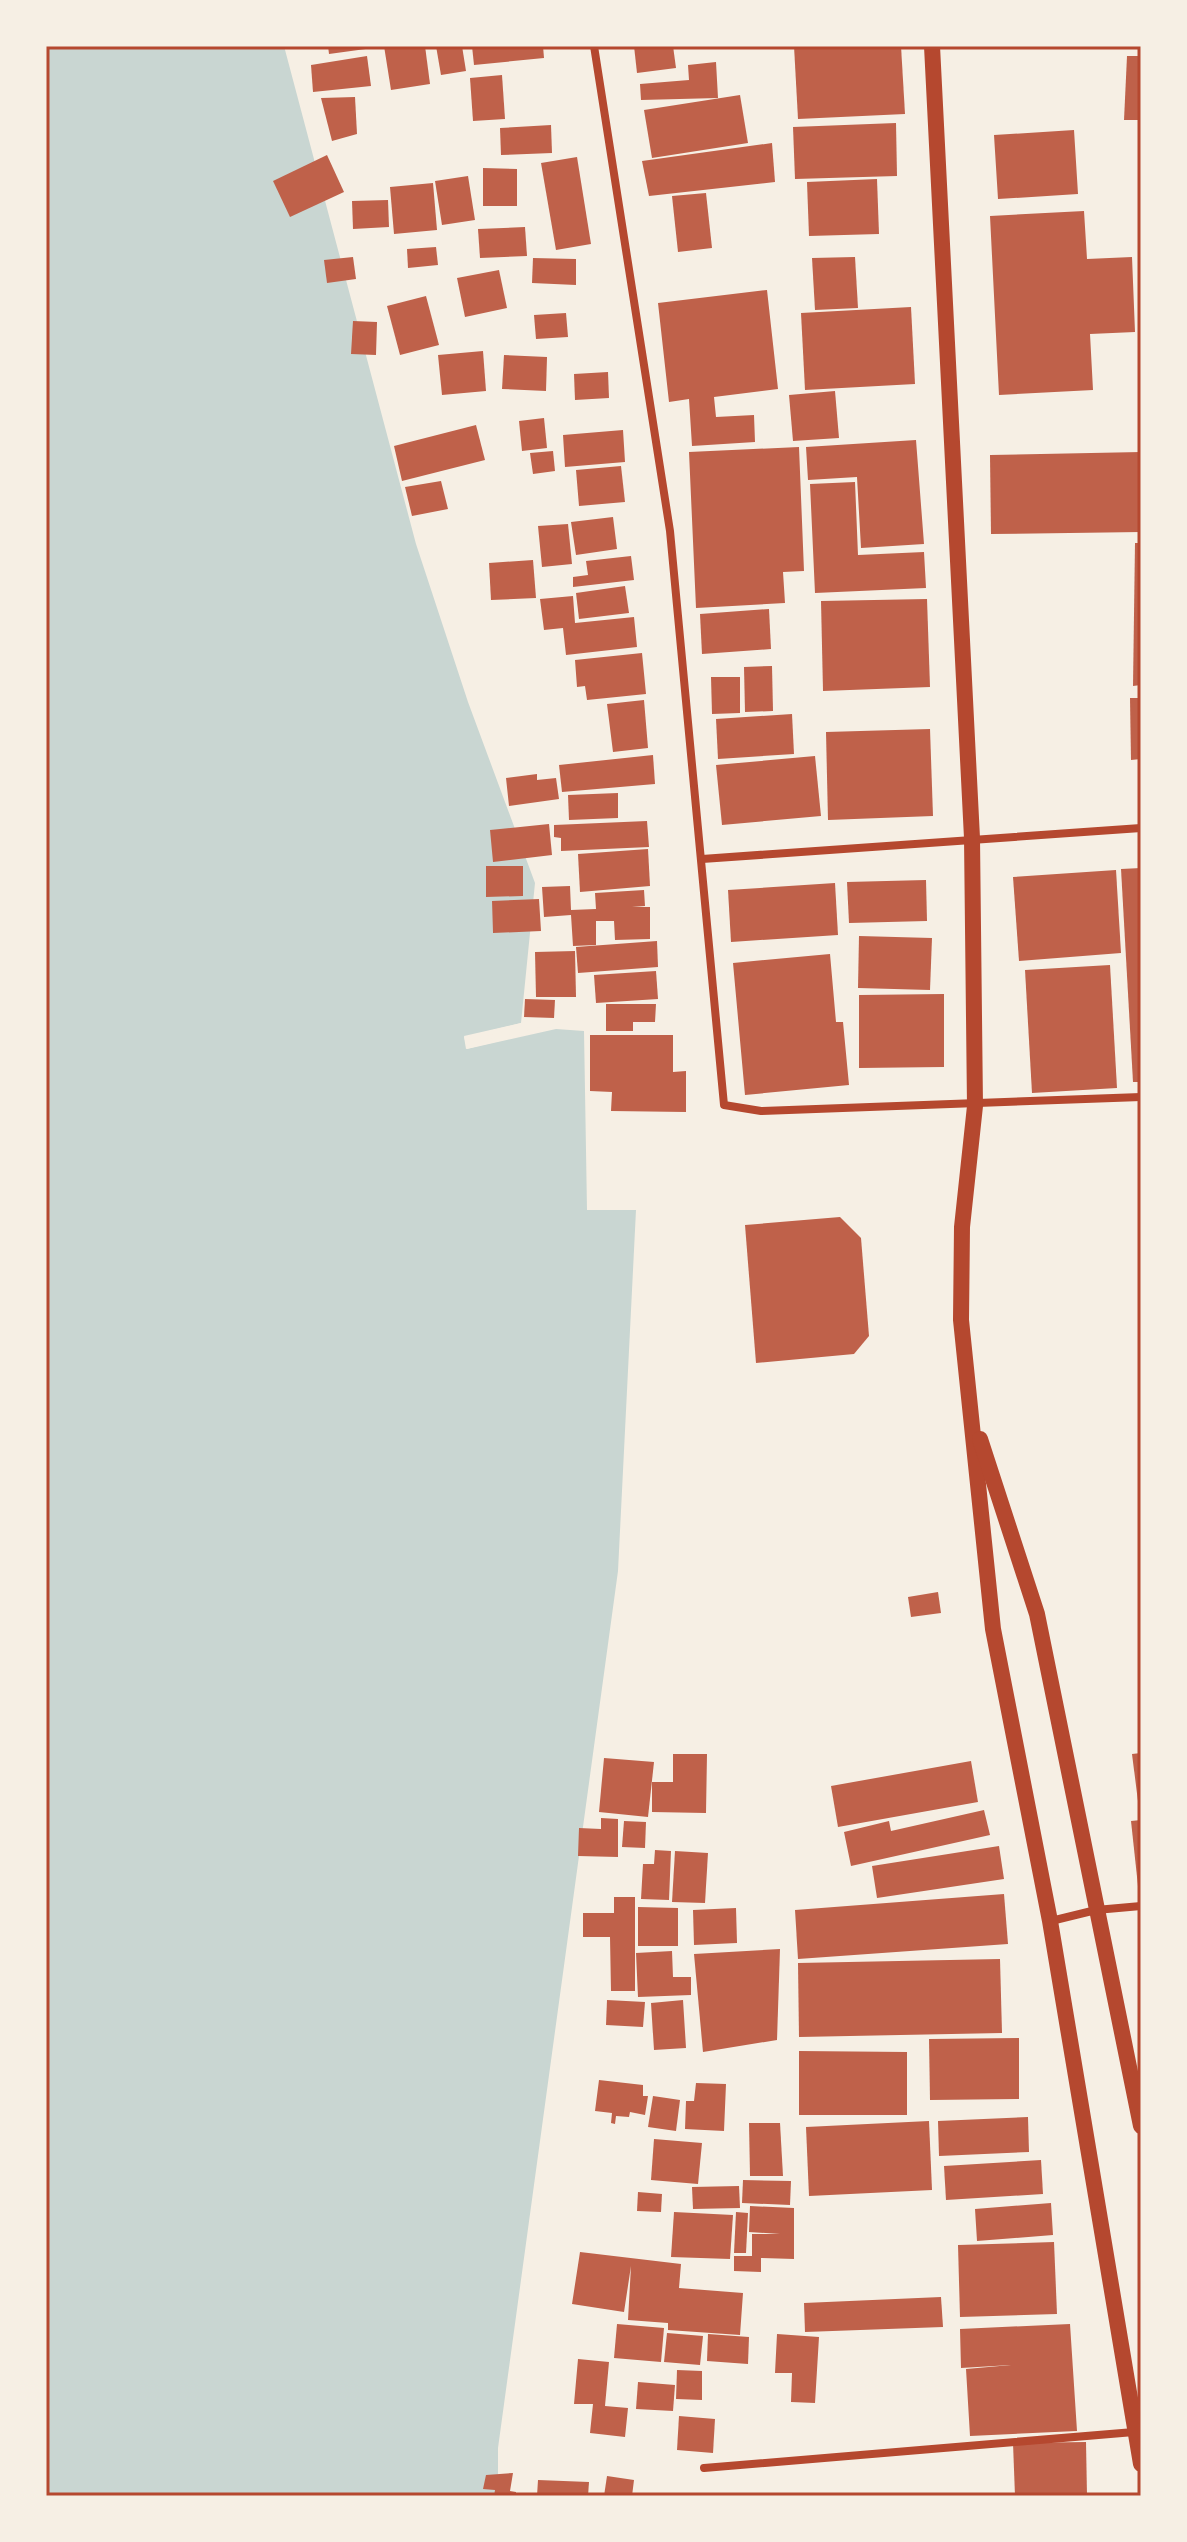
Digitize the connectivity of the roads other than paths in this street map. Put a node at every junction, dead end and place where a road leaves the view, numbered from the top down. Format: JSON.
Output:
{"nodes":[{"id":1,"x":594,"y":46,"type":"edge"},
{"id":2,"x":932,"y":46,"type":"edge"},
{"id":3,"x":1141,"y":828,"type":"edge"},
{"id":4,"x":972,"y":838,"type":"junction"},
{"id":5,"x":702,"y":859,"type":"junction"},
{"id":6,"x":1141,"y":1097,"type":"edge"},
{"id":7,"x":975,"y":1106,"type":"junction"},
{"id":8,"x":970,"y":1407,"type":"junction"},
{"id":9,"x":1141,"y":1906,"type":"edge"},
{"id":10,"x":1096,"y":1910,"type":"junction"},
{"id":11,"x":1050,"y":1921,"type":"junction"},
{"id":12,"x":1141,"y":2126,"type":"edge"},
{"id":13,"x":1137,"y":2432,"type":"edge"},
{"id":14,"x":1141,"y":2464,"type":"edge"},
{"id":15,"x":704,"y":2468,"type":"dead end"}],
"edges":[{"from":1,"to":5,"type":"street"},
{"from":2,"to":4,"type":"main road"},
{"from":3,"to":4,"type":"street"},
{"from":4,"to":5,"type":"street"},
{"from":4,"to":7,"type":"main road"},
{"from":5,"to":7,"type":"street"},
{"from":6,"to":7,"type":"street"},
{"from":7,"to":8,"type":"main road"},
{"from":8,"to":10,"type":"main road"},
{"from":8,"to":11,"type":"main road"},
{"from":9,"to":10,"type":"street"},
{"from":10,"to":11,"type":"street"},
{"from":10,"to":12,"type":"main road"},
{"from":11,"to":13,"type":"main road"},
{"from":13,"to":14,"type":"main road"},
{"from":13,"to":15,"type":"street"}]}
